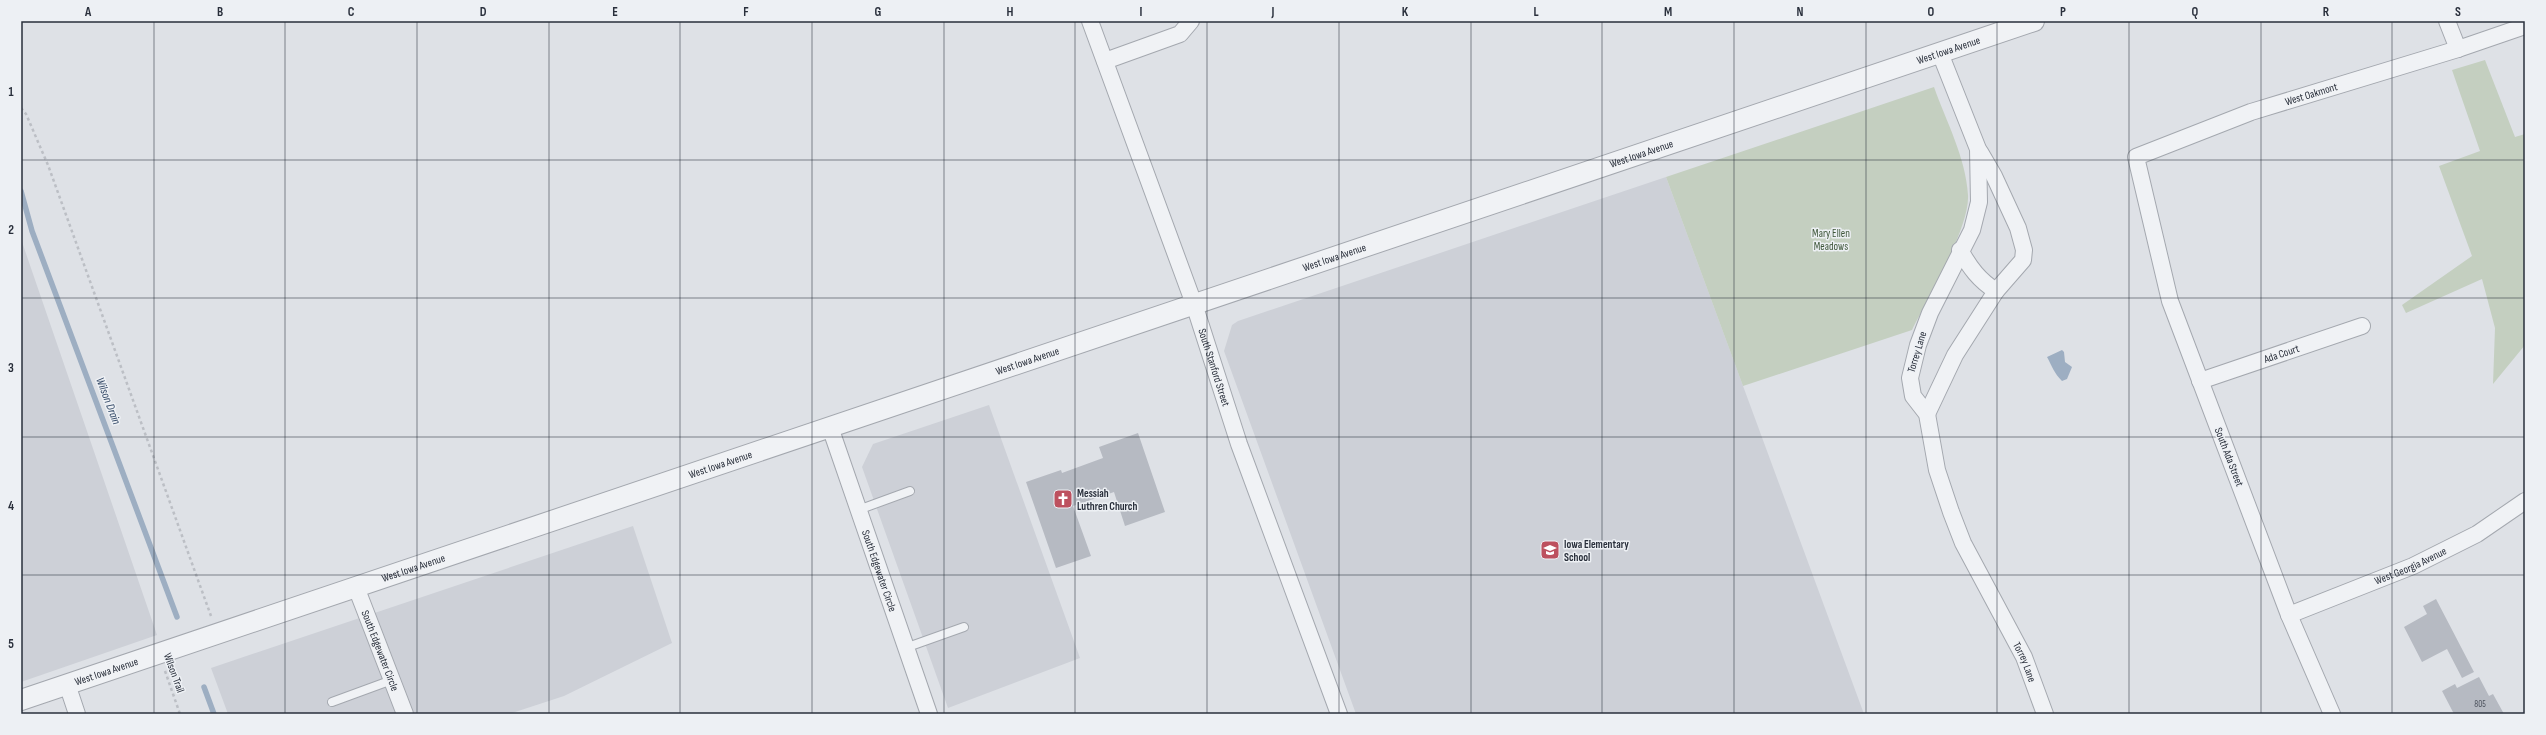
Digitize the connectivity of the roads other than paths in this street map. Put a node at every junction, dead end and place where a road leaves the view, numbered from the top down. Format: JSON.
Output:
{"nodes":[{"id":1,"x":1090,"y":21,"type":"edge"},
{"id":2,"x":1191,"y":21,"type":"edge"},
{"id":3,"x":2034,"y":21,"type":"edge"},
{"id":4,"x":2447,"y":21,"type":"edge"},
{"id":5,"x":2004,"y":26,"type":"edge"},
{"id":6,"x":2525,"y":26,"type":"edge"},
{"id":7,"x":2458,"y":49,"type":"junction"},
{"id":8,"x":1940,"y":53,"type":"junction"},
{"id":9,"x":1105,"y":61,"type":"junction"},
{"id":10,"x":1978,"y":149,"type":"junction"},
{"id":11,"x":2145,"y":194,"type":"joint"},
{"id":12,"x":1960,"y":250,"type":"junction"},
{"id":13,"x":1996,"y":291,"type":"junction"},
{"id":14,"x":1194,"y":304,"type":"junction"},
{"id":15,"x":2362,"y":326,"type":"dead end"},
{"id":16,"x":2200,"y":381,"type":"junction"},
{"id":17,"x":1927,"y":414,"type":"junction"},
{"id":18,"x":830,"y":427,"type":"junction"},
{"id":19,"x":910,"y":491,"type":"dead end"},
{"id":20,"x":2525,"y":501,"type":"edge"},
{"id":21,"x":858,"y":510,"type":"junction"},
{"id":22,"x":356,"y":587,"type":"junction"},
{"id":23,"x":2288,"y":615,"type":"junction"},
{"id":24,"x":964,"y":627,"type":"dead end"},
{"id":25,"x":905,"y":648,"type":"junction"},
{"id":26,"x":392,"y":680,"type":"junction"},
{"id":27,"x":67,"y":684,"type":"junction"},
{"id":28,"x":21,"y":700,"type":"edge"},
{"id":29,"x":332,"y":702,"type":"dead end"},
{"id":30,"x":77,"y":714,"type":"edge"},
{"id":31,"x":405,"y":714,"type":"edge"},
{"id":32,"x":929,"y":714,"type":"edge"},
{"id":33,"x":1339,"y":714,"type":"edge"},
{"id":34,"x":2045,"y":714,"type":"edge"},
{"id":35,"x":2332,"y":714,"type":"edge"}],
"edges":[{"from":1,"to":9,"type":"street","name":"South Stanford Street"},
{"from":2,"to":9,"type":"street"},
{"from":3,"to":5,"type":"street","name":"West Iowa Avenue"},
{"from":4,"to":7,"type":"street"},
{"from":5,"to":8,"type":"street","name":"West Iowa Avenue"},
{"from":6,"to":7,"type":"street","name":"West Oakmont"},
{"from":7,"to":11,"type":"street","name":"West Oakmont"},
{"from":8,"to":10,"type":"street","name":"Torrey Lane"},
{"from":8,"to":14,"type":"street","name":"West Iowa Avenue"},
{"from":9,"to":14,"type":"street","name":"South Stanford Street"},
{"from":10,"to":12,"type":"street","name":"Torrey Lane"},
{"from":10,"to":13,"type":"street"},
{"from":11,"to":16,"type":"street","name":"South Ada Street"},
{"from":12,"to":13,"type":"street"},
{"from":12,"to":17,"type":"street","name":"Torrey Lane"},
{"from":13,"to":17,"type":"street"},
{"from":14,"to":18,"type":"street","name":"West Iowa Avenue"},
{"from":14,"to":33,"type":"street","name":"South Stanford Street"},
{"from":15,"to":16,"type":"street","name":"Ada Court"},
{"from":16,"to":23,"type":"street","name":"South Ada Street"},
{"from":17,"to":34,"type":"street","name":"Torrey Lane"},
{"from":18,"to":21,"type":"street","name":"South Edgewater Circle"},
{"from":18,"to":22,"type":"street","name":"West Iowa Avenue"},
{"from":19,"to":21,"type":"lane"},
{"from":20,"to":23,"type":"street","name":"West Georgia Avenue"},
{"from":21,"to":25,"type":"street","name":"South Edgewater Circle"},
{"from":22,"to":26,"type":"street","name":"South Edgewater Circle"},
{"from":22,"to":27,"type":"street","name":"West Iowa Avenue"},
{"from":23,"to":35,"type":"street","name":"South Ada Street"},
{"from":24,"to":25,"type":"lane"},
{"from":25,"to":32,"type":"street","name":"South Edgewater Circle"},
{"from":26,"to":29,"type":"lane"},
{"from":26,"to":31,"type":"street","name":"South Edgewater Circle"},
{"from":27,"to":28,"type":"street","name":"West Iowa Avenue"},
{"from":27,"to":30,"type":"street"}]}
